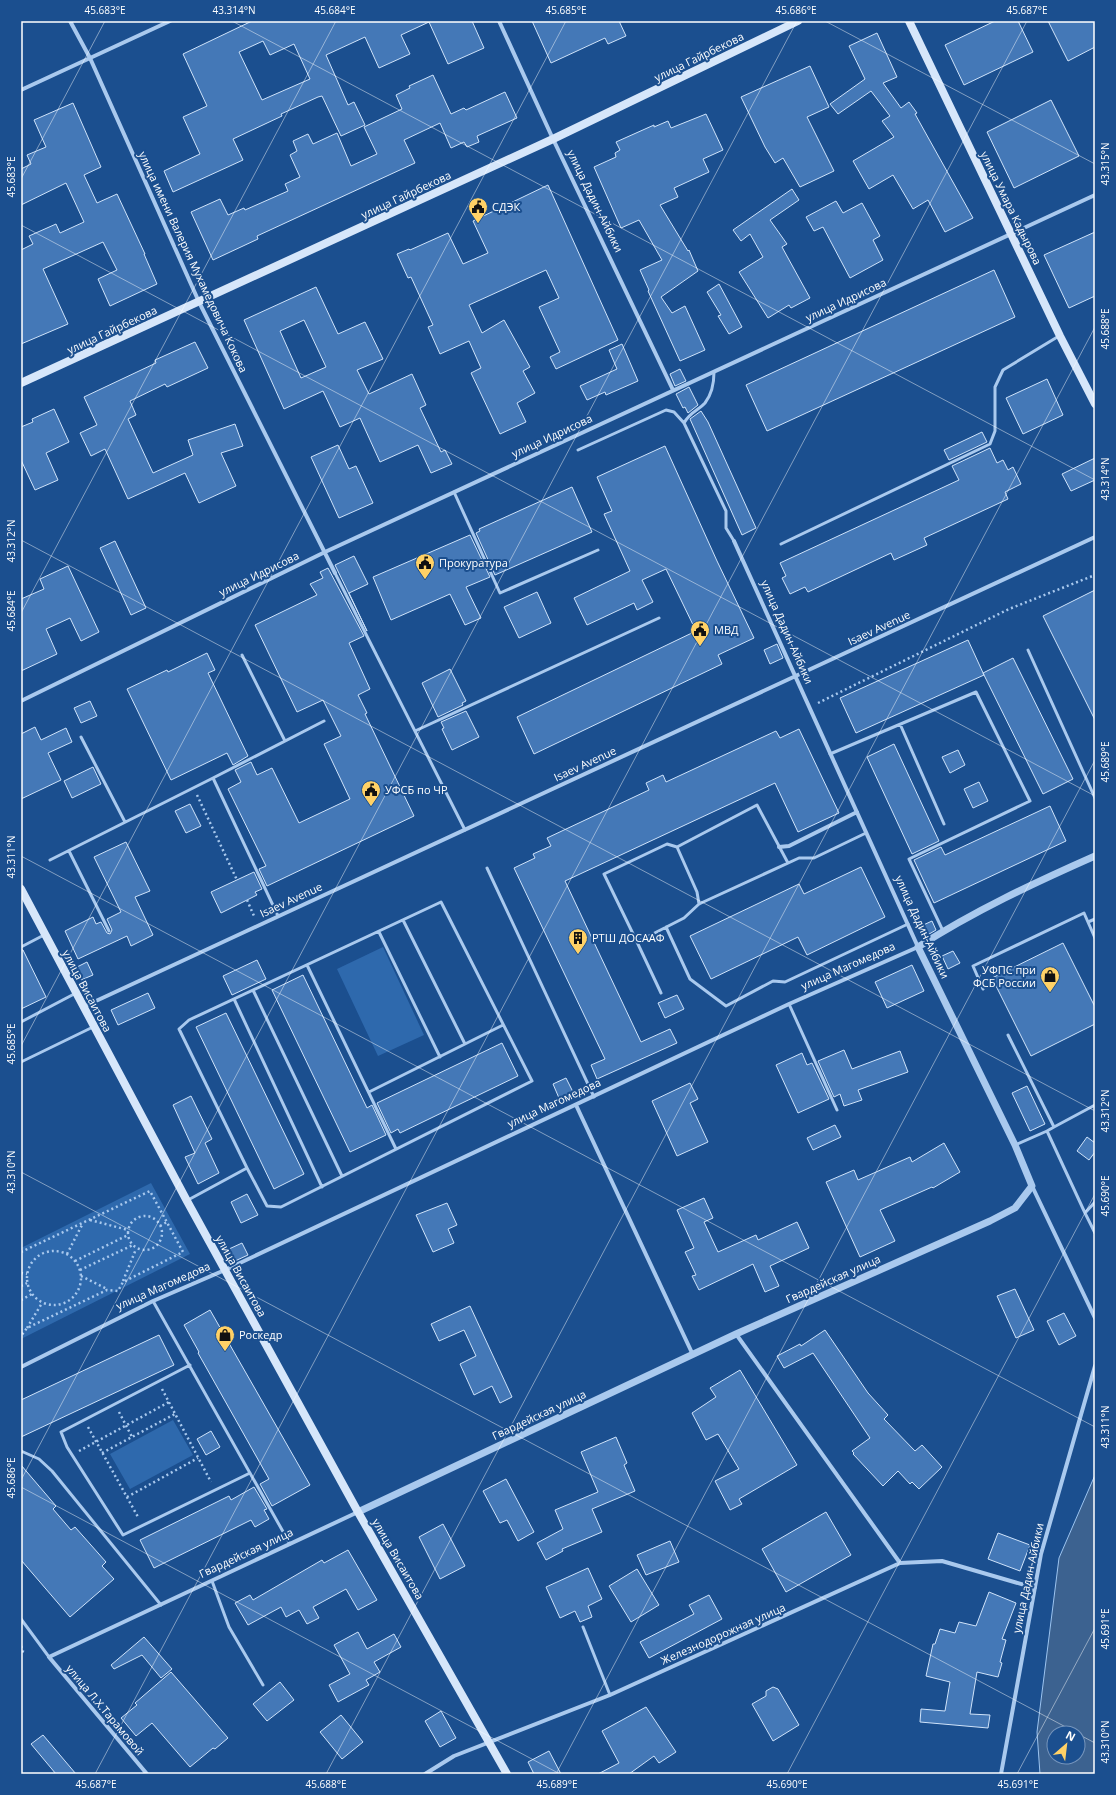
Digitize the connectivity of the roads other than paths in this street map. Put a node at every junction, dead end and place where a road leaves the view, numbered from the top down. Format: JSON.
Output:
{"nodes":[{"id":1,"x":70,"y":21,"type":"edge"},
{"id":2,"x":170,"y":21,"type":"edge"},
{"id":3,"x":499,"y":21,"type":"edge"},
{"id":4,"x":798,"y":21,"type":"edge"},
{"id":5,"x":909,"y":21,"type":"edge"},
{"id":6,"x":90,"y":58,"type":"junction"},
{"id":7,"x":21,"y":90,"type":"edge"},
{"id":8,"x":553,"y":139,"type":"junction"},
{"id":9,"x":1095,"y":195,"type":"edge"},
{"id":10,"x":1011,"y":233,"type":"junction"},
{"id":11,"x":199,"y":302,"type":"junction"},
{"id":12,"x":1060,"y":336,"type":"junction"},
{"id":13,"x":714,"y":372,"type":"junction"},
{"id":14,"x":21,"y":383,"type":"edge"},
{"id":15,"x":674,"y":390,"type":"junction"},
{"id":16,"x":1095,"y":404,"type":"edge"},
{"id":17,"x":684,"y":423,"type":"junction"},
{"id":18,"x":578,"y":450,"type":"dead end"},
{"id":19,"x":454,"y":492,"type":"junction"},
{"id":20,"x":1095,"y":537,"type":"edge"},
{"id":21,"x":734,"y":541,"type":"joint"},
{"id":22,"x":781,"y":544,"type":"dead end"},
{"id":23,"x":598,"y":550,"type":"dead end"},
{"id":24,"x":325,"y":552,"type":"junction"},
{"id":25,"x":335,"y":573,"type":"joint"},
{"id":26,"x":659,"y":618,"type":"dead end"},
{"id":27,"x":1028,"y":650,"type":"dead end"},
{"id":28,"x":242,"y":655,"type":"dead end"},
{"id":29,"x":795,"y":676,"type":"junction"},
{"id":30,"x":21,"y":701,"type":"edge"},
{"id":31,"x":324,"y":721,"type":"dead end"},
{"id":32,"x":900,"y":724,"type":"junction"},
{"id":33,"x":415,"y":731,"type":"junction"},
{"id":34,"x":81,"y":737,"type":"dead end"},
{"id":35,"x":285,"y":741,"type":"junction"},
{"id":36,"x":830,"y":754,"type":"junction"},
{"id":37,"x":213,"y":778,"type":"junction"},
{"id":38,"x":1095,"y":798,"type":"edge"},
{"id":39,"x":857,"y":812,"type":"junction"},
{"id":40,"x":125,"y":822,"type":"junction"},
{"id":41,"x":944,"y":824,"type":"dead end"},
{"id":42,"x":465,"y":830,"type":"junction"},
{"id":43,"x":866,"y":833,"type":"junction"},
{"id":44,"x":779,"y":846,"type":"junction"},
{"id":45,"x":677,"y":847,"type":"junction"},
{"id":46,"x":69,"y":850,"type":"junction"},
{"id":47,"x":1095,"y":856,"type":"edge"},
{"id":48,"x":50,"y":860,"type":"dead end"},
{"id":49,"x":788,"y":863,"type":"junction"},
{"id":50,"x":487,"y":868,"type":"dead end"},
{"id":51,"x":21,"y":889,"type":"edge"},
{"id":52,"x":699,"y":904,"type":"junction"},
{"id":53,"x":278,"y":916,"type":"junction"},
{"id":54,"x":1095,"y":919,"type":"edge"},
{"id":55,"x":403,"y":920,"type":"junction"},
{"id":56,"x":1088,"y":922,"type":"junction"},
{"id":57,"x":908,"y":924,"type":"junction"},
{"id":58,"x":666,"y":927,"type":"junction"},
{"id":59,"x":109,"y":931,"type":"dead end"},
{"id":60,"x":943,"y":931,"type":"junction"},
{"id":61,"x":379,"y":932,"type":"junction"},
{"id":62,"x":44,"y":935,"type":"junction"},
{"id":63,"x":1095,"y":938,"type":"edge"},
{"id":64,"x":637,"y":942,"type":"junction"},
{"id":65,"x":21,"y":946,"type":"edge"},
{"id":66,"x":918,"y":947,"type":"junction"},
{"id":67,"x":308,"y":965,"type":"junction"},
{"id":68,"x":983,"y":989,"type":"dead end"},
{"id":69,"x":254,"y":990,"type":"junction"},
{"id":70,"x":76,"y":993,"type":"junction"},
{"id":71,"x":661,"y":994,"type":"dead end"},
{"id":72,"x":234,"y":999,"type":"junction"},
{"id":73,"x":790,"y":1004,"type":"junction"},
{"id":74,"x":83,"y":1007,"type":"junction"},
{"id":75,"x":21,"y":1022,"type":"edge"},
{"id":76,"x":503,"y":1025,"type":"junction"},
{"id":77,"x":94,"y":1027,"type":"junction"},
{"id":78,"x":1008,"y":1035,"type":"dead end"},
{"id":79,"x":465,"y":1044,"type":"junction"},
{"id":80,"x":440,"y":1057,"type":"junction"},
{"id":81,"x":21,"y":1062,"type":"edge"},
{"id":82,"x":369,"y":1092,"type":"junction"},
{"id":83,"x":594,"y":1097,"type":"junction"},
{"id":84,"x":576,"y":1105,"type":"junction"},
{"id":85,"x":1095,"y":1106,"type":"edge"},
{"id":86,"x":837,"y":1110,"type":"dead end"},
{"id":87,"x":1054,"y":1127,"type":"junction"},
{"id":88,"x":1047,"y":1131,"type":"junction"},
{"id":89,"x":1015,"y":1145,"type":"junction"},
{"id":90,"x":396,"y":1150,"type":"junction"},
{"id":91,"x":247,"y":1168,"type":"junction"},
{"id":92,"x":342,"y":1176,"type":"junction"},
{"id":93,"x":1032,"y":1186,"type":"junction"},
{"id":94,"x":322,"y":1187,"type":"junction"},
{"id":95,"x":187,"y":1201,"type":"junction"},
{"id":96,"x":1095,"y":1202,"type":"edge"},
{"id":97,"x":1085,"y":1213,"type":"junction"},
{"id":98,"x":1095,"y":1233,"type":"edge"},
{"id":99,"x":225,"y":1270,"type":"junction"},
{"id":100,"x":153,"y":1301,"type":"junction"},
{"id":101,"x":1095,"y":1318,"type":"edge"},
{"id":102,"x":736,"y":1334,"type":"junction"},
{"id":103,"x":693,"y":1355,"type":"junction"},
{"id":104,"x":190,"y":1366,"type":"junction"},
{"id":105,"x":1095,"y":1366,"type":"edge"},
{"id":106,"x":21,"y":1367,"type":"edge"},
{"id":107,"x":21,"y":1451,"type":"edge"},
{"id":108,"x":250,"y":1473,"type":"junction"},
{"id":109,"x":358,"y":1512,"type":"junction"},
{"id":110,"x":290,"y":1544,"type":"junction"},
{"id":111,"x":900,"y":1563,"type":"junction"},
{"id":112,"x":212,"y":1581,"type":"junction"},
{"id":113,"x":1035,"y":1588,"type":"junction"},
{"id":114,"x":161,"y":1605,"type":"junction"},
{"id":115,"x":21,"y":1619,"type":"edge"},
{"id":116,"x":583,"y":1627,"type":"dead end"},
{"id":117,"x":49,"y":1657,"type":"junction"},
{"id":118,"x":263,"y":1685,"type":"dead end"},
{"id":119,"x":610,"y":1695,"type":"junction"},
{"id":120,"x":489,"y":1742,"type":"junction"},
{"id":121,"x":147,"y":1774,"type":"edge"},
{"id":122,"x":424,"y":1774,"type":"edge"},
{"id":123,"x":507,"y":1774,"type":"edge"},
{"id":124,"x":1001,"y":1774,"type":"edge"}],
"edges":[{"from":1,"to":6,"type":"street","name":"улица имени Валерия Мухамедовича Кокова"},
{"from":2,"to":6,"type":"street"},
{"from":3,"to":8,"type":"street","name":"улица Дадин-Айбики"},
{"from":4,"to":8,"type":"main road","name":"улица Гайрбекова"},
{"from":5,"to":10,"type":"main road","name":"улица Умара Кадырова"},
{"from":6,"to":7,"type":"street"},
{"from":6,"to":11,"type":"street","name":"улица имени Валерия Мухамедовича Кокова"},
{"from":8,"to":11,"type":"main road","name":"улица Гайрбекова"},
{"from":8,"to":15,"type":"street","name":"улица Дадин-Айбики"},
{"from":9,"to":10,"type":"street","name":"улица Идрисова"},
{"from":10,"to":12,"type":"main road","name":"улица Умара Кадырова"},
{"from":10,"to":13,"type":"street","name":"улица Идрисова"},
{"from":11,"to":14,"type":"main road","name":"улица Гайрбекова"},
{"from":11,"to":24,"type":"street","name":"улица имени Валерия Мухамедовича Кокова"},
{"from":12,"to":16,"type":"main road","name":"улица Умара Кадырова"},
{"from":12,"to":22,"type":"lane"},
{"from":13,"to":15,"type":"street","name":"улица Идрисова"},
{"from":13,"to":17,"type":"lane"},
{"from":15,"to":19,"type":"street","name":"улица Идрисова"},
{"from":17,"to":18,"type":"lane"},
{"from":17,"to":21,"type":"lane"},
{"from":19,"to":23,"type":"lane"},
{"from":19,"to":24,"type":"street","name":"улица Идрисова"},
{"from":20,"to":29,"type":"street","name":"Isaev Avenue"},
{"from":21,"to":29,"type":"street","name":"улица Дадин-Айбики"},
{"from":24,"to":25,"type":"street","name":"улица имени Валерия Мухамедовича Кокова"},
{"from":24,"to":30,"type":"street","name":"улица Идрисова"},
{"from":25,"to":33,"type":"lane"},
{"from":26,"to":33,"type":"lane"},
{"from":27,"to":38,"type":"lane"},
{"from":28,"to":35,"type":"lane"},
{"from":29,"to":36,"type":"street","name":"улица Дадин-Айбики"},
{"from":29,"to":42,"type":"street","name":"Isaev Avenue"},
{"from":31,"to":35,"type":"lane"},
{"from":32,"to":36,"type":"lane"},
{"from":32,"to":41,"type":"lane"},
{"from":32,"to":60,"type":"lane"},
{"from":33,"to":42,"type":"lane"},
{"from":34,"to":40,"type":"lane"},
{"from":35,"to":37,"type":"lane"},
{"from":36,"to":39,"type":"street","name":"улица Дадин-Айбики"},
{"from":37,"to":40,"type":"lane"},
{"from":37,"to":53,"type":"lane"},
{"from":39,"to":43,"type":"street","name":"улица Дадин-Айбики"},
{"from":39,"to":44,"type":"street"},
{"from":40,"to":46,"type":"lane"},
{"from":42,"to":53,"type":"street","name":"Isaev Avenue"},
{"from":43,"to":49,"type":"lane"},
{"from":43,"to":57,"type":"street","name":"улица Дадин-Айбики"},
{"from":44,"to":45,"type":"lane"},
{"from":44,"to":49,"type":"lane"},
{"from":45,"to":52,"type":"lane"},
{"from":45,"to":64,"type":"lane"},
{"from":46,"to":48,"type":"lane"},
{"from":46,"to":59,"type":"lane"},
{"from":47,"to":60,"type":"street","name":"улица Магомедова"},
{"from":49,"to":52,"type":"lane"},
{"from":50,"to":83,"type":"lane"},
{"from":51,"to":62,"type":"main road","name":"улица Висаитова"},
{"from":52,"to":58,"type":"lane"},
{"from":53,"to":74,"type":"street","name":"Isaev Avenue"},
{"from":54,"to":56,"type":"lane"},
{"from":55,"to":61,"type":"lane"},
{"from":55,"to":76,"type":"lane"},
{"from":55,"to":79,"type":"lane"},
{"from":56,"to":63,"type":"lane"},
{"from":56,"to":68,"type":"lane"},
{"from":57,"to":58,"type":"lane"},
{"from":57,"to":66,"type":"street","name":"улица Дадин-Айбики"},
{"from":58,"to":64,"type":"lane"},
{"from":60,"to":66,"type":"street","name":"улица Магомедова"},
{"from":61,"to":67,"type":"lane"},
{"from":61,"to":80,"type":"lane"},
{"from":62,"to":65,"type":"lane"},
{"from":62,"to":70,"type":"main road","name":"улица Висаитова"},
{"from":64,"to":71,"type":"lane"},
{"from":66,"to":73,"type":"street","name":"улица Магомедова"},
{"from":66,"to":89,"type":"street","name":"улица Дадин-Айбики"},
{"from":67,"to":69,"type":"lane"},
{"from":67,"to":82,"type":"lane"},
{"from":69,"to":72,"type":"lane"},
{"from":69,"to":92,"type":"lane"},
{"from":70,"to":74,"type":"main road","name":"улица Висаитова"},
{"from":70,"to":75,"type":"lane"},
{"from":72,"to":91,"type":"lane"},
{"from":72,"to":94,"type":"lane"},
{"from":73,"to":83,"type":"street","name":"улица Магомедова"},
{"from":73,"to":86,"type":"lane"},
{"from":74,"to":77,"type":"main road","name":"улица Висаитова"},
{"from":76,"to":79,"type":"lane"},
{"from":76,"to":90,"type":"lane"},
{"from":77,"to":81,"type":"lane"},
{"from":77,"to":95,"type":"main road","name":"улица Висаитова"},
{"from":78,"to":87,"type":"lane"},
{"from":79,"to":80,"type":"lane"},
{"from":80,"to":82,"type":"lane"},
{"from":82,"to":90,"type":"lane"},
{"from":83,"to":84,"type":"street","name":"улица Магомедова"},
{"from":84,"to":99,"type":"street","name":"улица Магомедова"},
{"from":84,"to":103,"type":"street"},
{"from":85,"to":87,"type":"lane"},
{"from":87,"to":88,"type":"lane"},
{"from":88,"to":89,"type":"lane"},
{"from":88,"to":97,"type":"lane"},
{"from":89,"to":93,"type":"street","name":"улица Дадин-Айбики"},
{"from":90,"to":92,"type":"lane"},
{"from":91,"to":94,"type":"lane"},
{"from":91,"to":95,"type":"lane"},
{"from":92,"to":94,"type":"lane"},
{"from":93,"to":101,"type":"street","name":"улица Дадин-Айбики"},
{"from":93,"to":102,"type":"street","name":"Гвардейская улица"},
{"from":95,"to":99,"type":"main road","name":"улица Висаитова"},
{"from":96,"to":97,"type":"lane"},
{"from":97,"to":98,"type":"lane"},
{"from":99,"to":100,"type":"street","name":"улица Магомедова"},
{"from":99,"to":109,"type":"main road","name":"улица Висаитова"},
{"from":100,"to":104,"type":"lane"},
{"from":100,"to":106,"type":"street","name":"улица Магомедова"},
{"from":102,"to":103,"type":"street","name":"Гвардейская улица"},
{"from":102,"to":111,"type":"street"},
{"from":103,"to":109,"type":"street","name":"Гвардейская улица"},
{"from":104,"to":108,"type":"lane"},
{"from":104,"to":108,"type":"lane"},
{"from":105,"to":113,"type":"street","name":"улица Дадин-Айбики"},
{"from":107,"to":114,"type":"lane"},
{"from":108,"to":110,"type":"lane"},
{"from":109,"to":110,"type":"street","name":"Гвардейская улица"},
{"from":109,"to":120,"type":"main road","name":"улица Висаитова"},
{"from":110,"to":112,"type":"street","name":"Гвардейская улица"},
{"from":111,"to":113,"type":"street","name":"Железнодорожная улица"},
{"from":111,"to":119,"type":"street","name":"Железнодорожная улица"},
{"from":112,"to":114,"type":"street","name":"Гвардейская улица"},
{"from":112,"to":118,"type":"lane"},
{"from":113,"to":124,"type":"street","name":"улица Дадин-Айбики"},
{"from":114,"to":117,"type":"street","name":"Гвардейская улица"},
{"from":115,"to":117,"type":"lane"},
{"from":116,"to":119,"type":"lane"},
{"from":117,"to":121,"type":"street","name":"улица Л.Х.Тарамовой"},
{"from":119,"to":120,"type":"street","name":"Железнодорожная улица"},
{"from":120,"to":122,"type":"street","name":"Железнодорожная улица"},
{"from":120,"to":123,"type":"main road","name":"улица Висаитова"}]}
